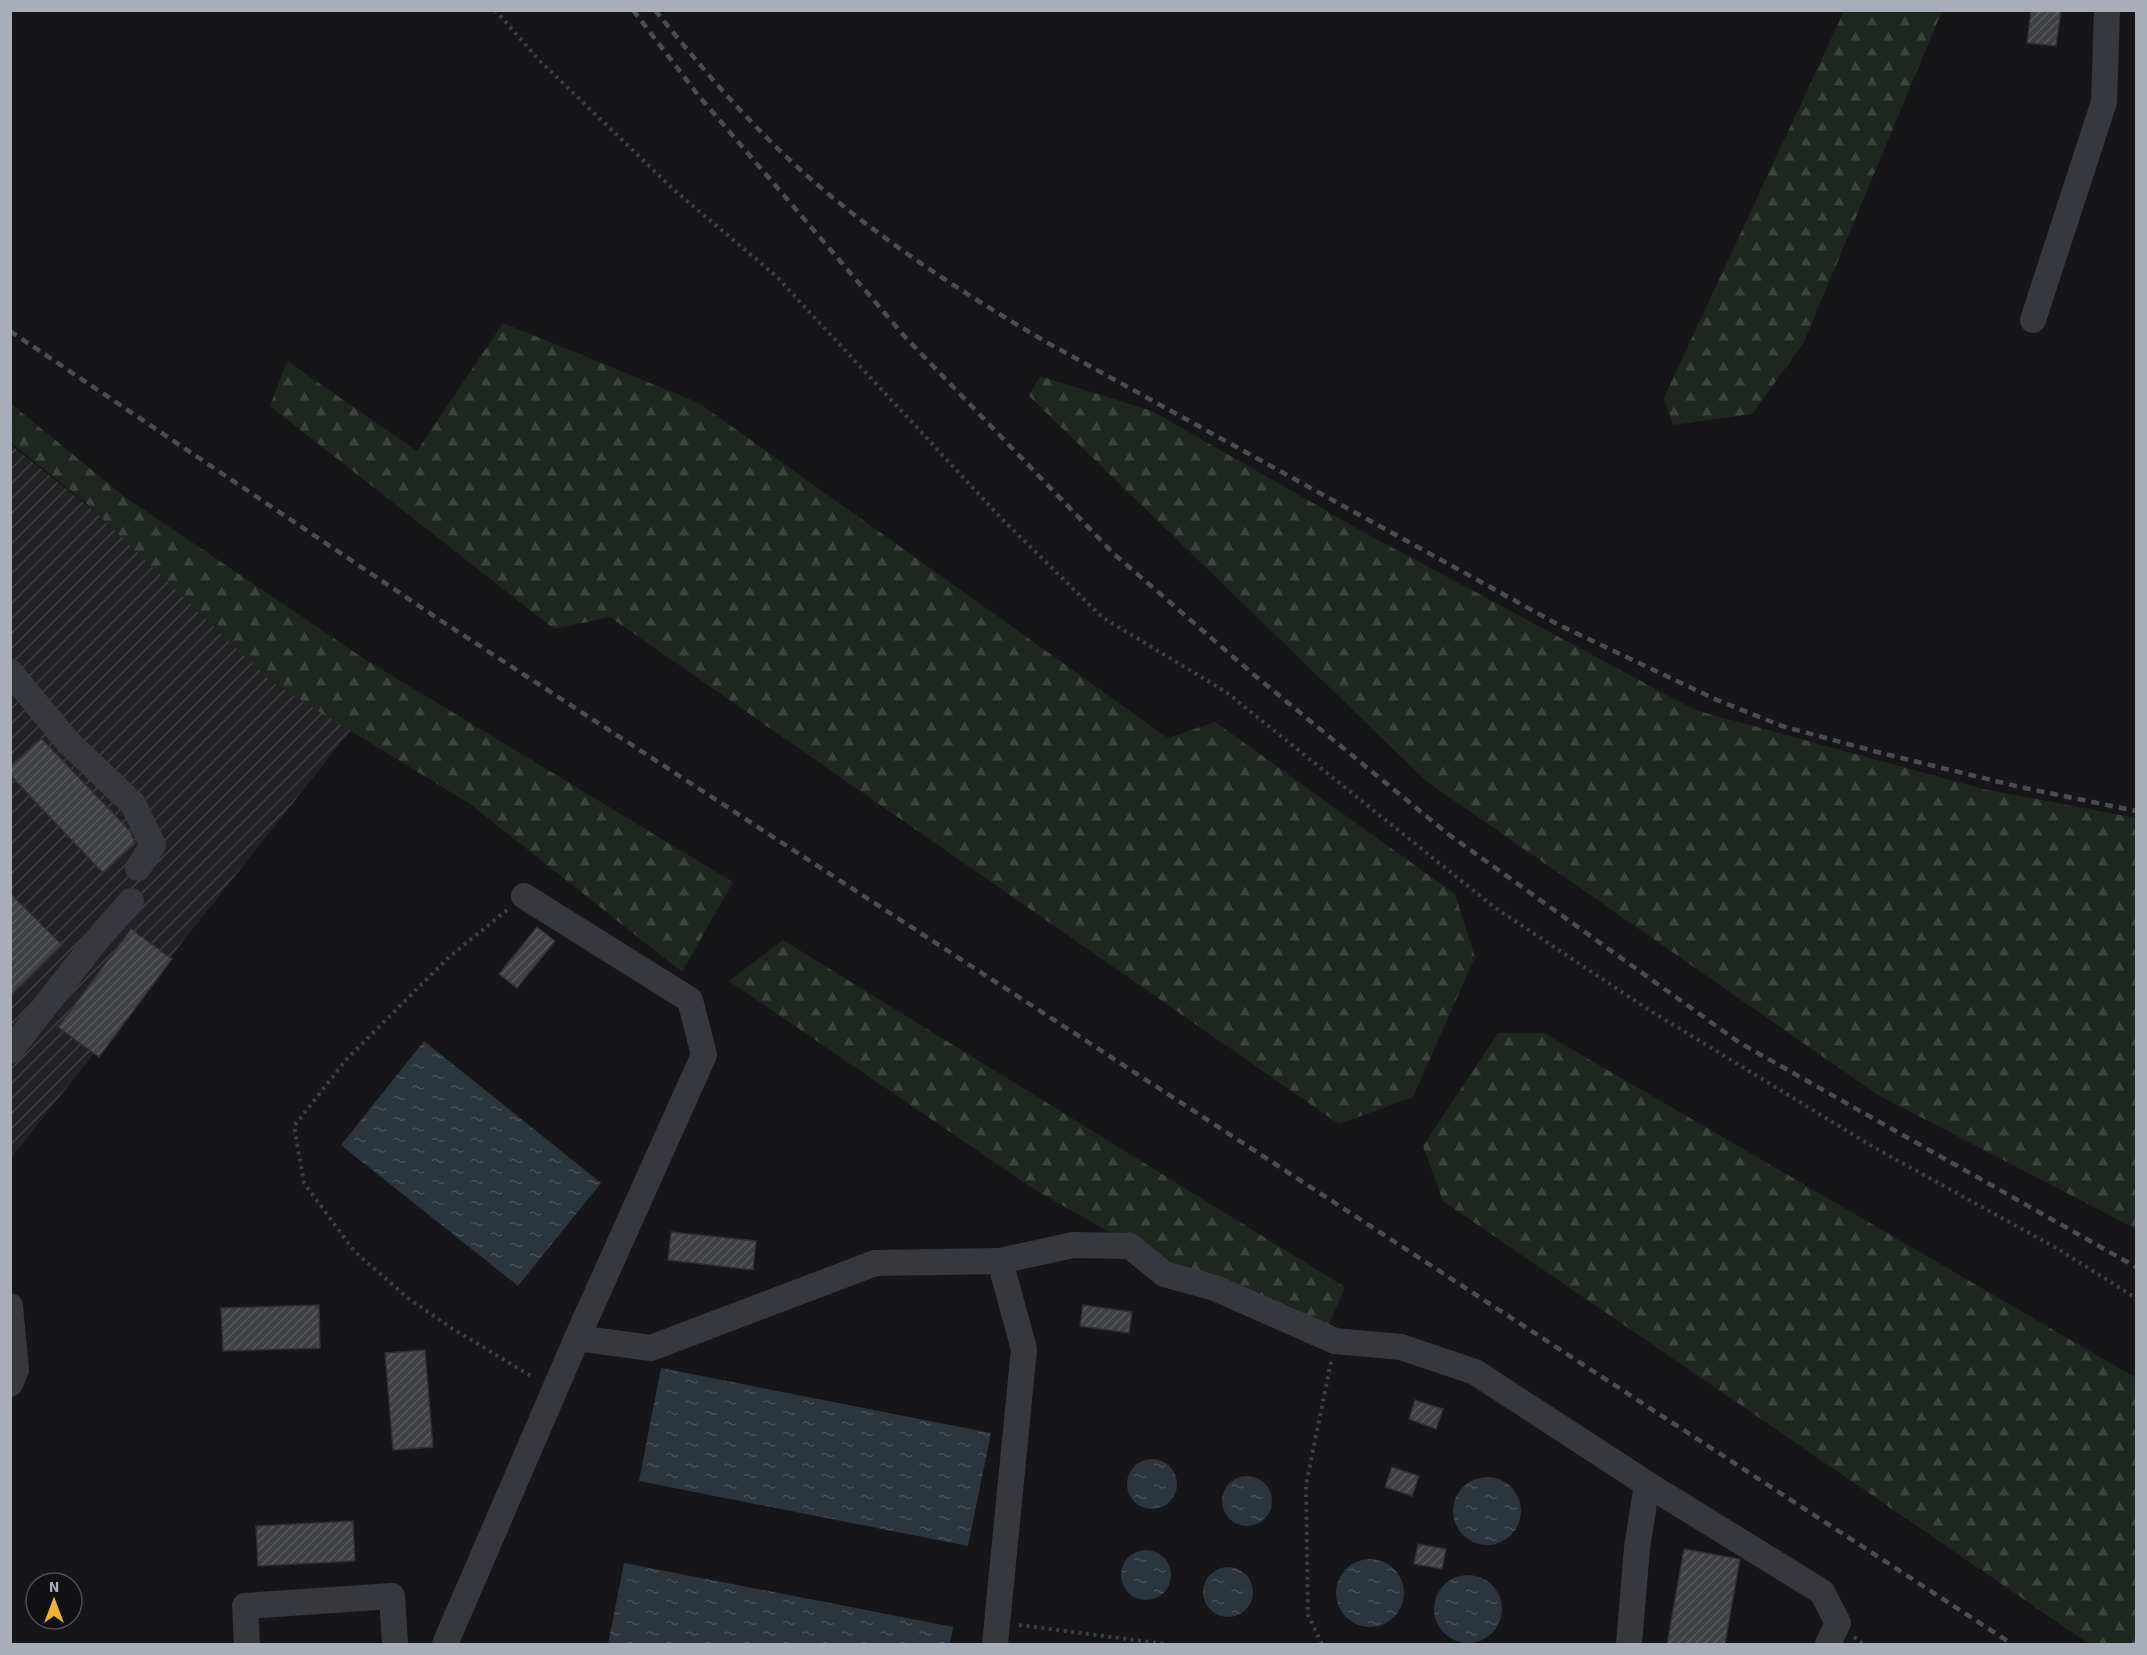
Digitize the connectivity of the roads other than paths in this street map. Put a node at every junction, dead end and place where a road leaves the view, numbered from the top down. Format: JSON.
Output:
{"nodes":[{"id":1,"x":2107,"y":10,"type":"edge"},
{"id":2,"x":2033,"y":320,"type":"dead end"},
{"id":3,"x":10,"y":672,"type":"edge"},
{"id":4,"x":138,"y":868,"type":"dead end"},
{"id":5,"x":524,"y":896,"type":"road end"},
{"id":6,"x":131,"y":901,"type":"dead end"},
{"id":7,"x":10,"y":1051,"type":"edge"},
{"id":8,"x":1000,"y":1262,"type":"junction"},
{"id":9,"x":10,"y":1306,"type":"edge"},
{"id":10,"x":577,"y":1338,"type":"junction"},
{"id":11,"x":10,"y":1384,"type":"edge"},
{"id":12,"x":1647,"y":1484,"type":"junction"},
{"id":13,"x":996,"y":1633,"type":"edge"},
{"id":14,"x":247,"y":1644,"type":"edge"},
{"id":15,"x":395,"y":1644,"type":"edge"},
{"id":16,"x":445,"y":1644,"type":"edge"},
{"id":17,"x":1629,"y":1644,"type":"edge"},
{"id":18,"x":1828,"y":1644,"type":"edge"}],
"edges":[{"from":1,"to":2,"type":"lane"},
{"from":3,"to":4,"type":"lane"},
{"from":5,"to":10,"type":"lane"},
{"from":6,"to":7,"type":"lane"},
{"from":8,"to":10,"type":"lane"},
{"from":8,"to":12,"type":"lane"},
{"from":8,"to":13,"type":"lane"},
{"from":9,"to":11,"type":"lane"},
{"from":10,"to":16,"type":"lane"},
{"from":12,"to":17,"type":"lane"},
{"from":12,"to":18,"type":"lane"},
{"from":14,"to":15,"type":"lane"}]}
